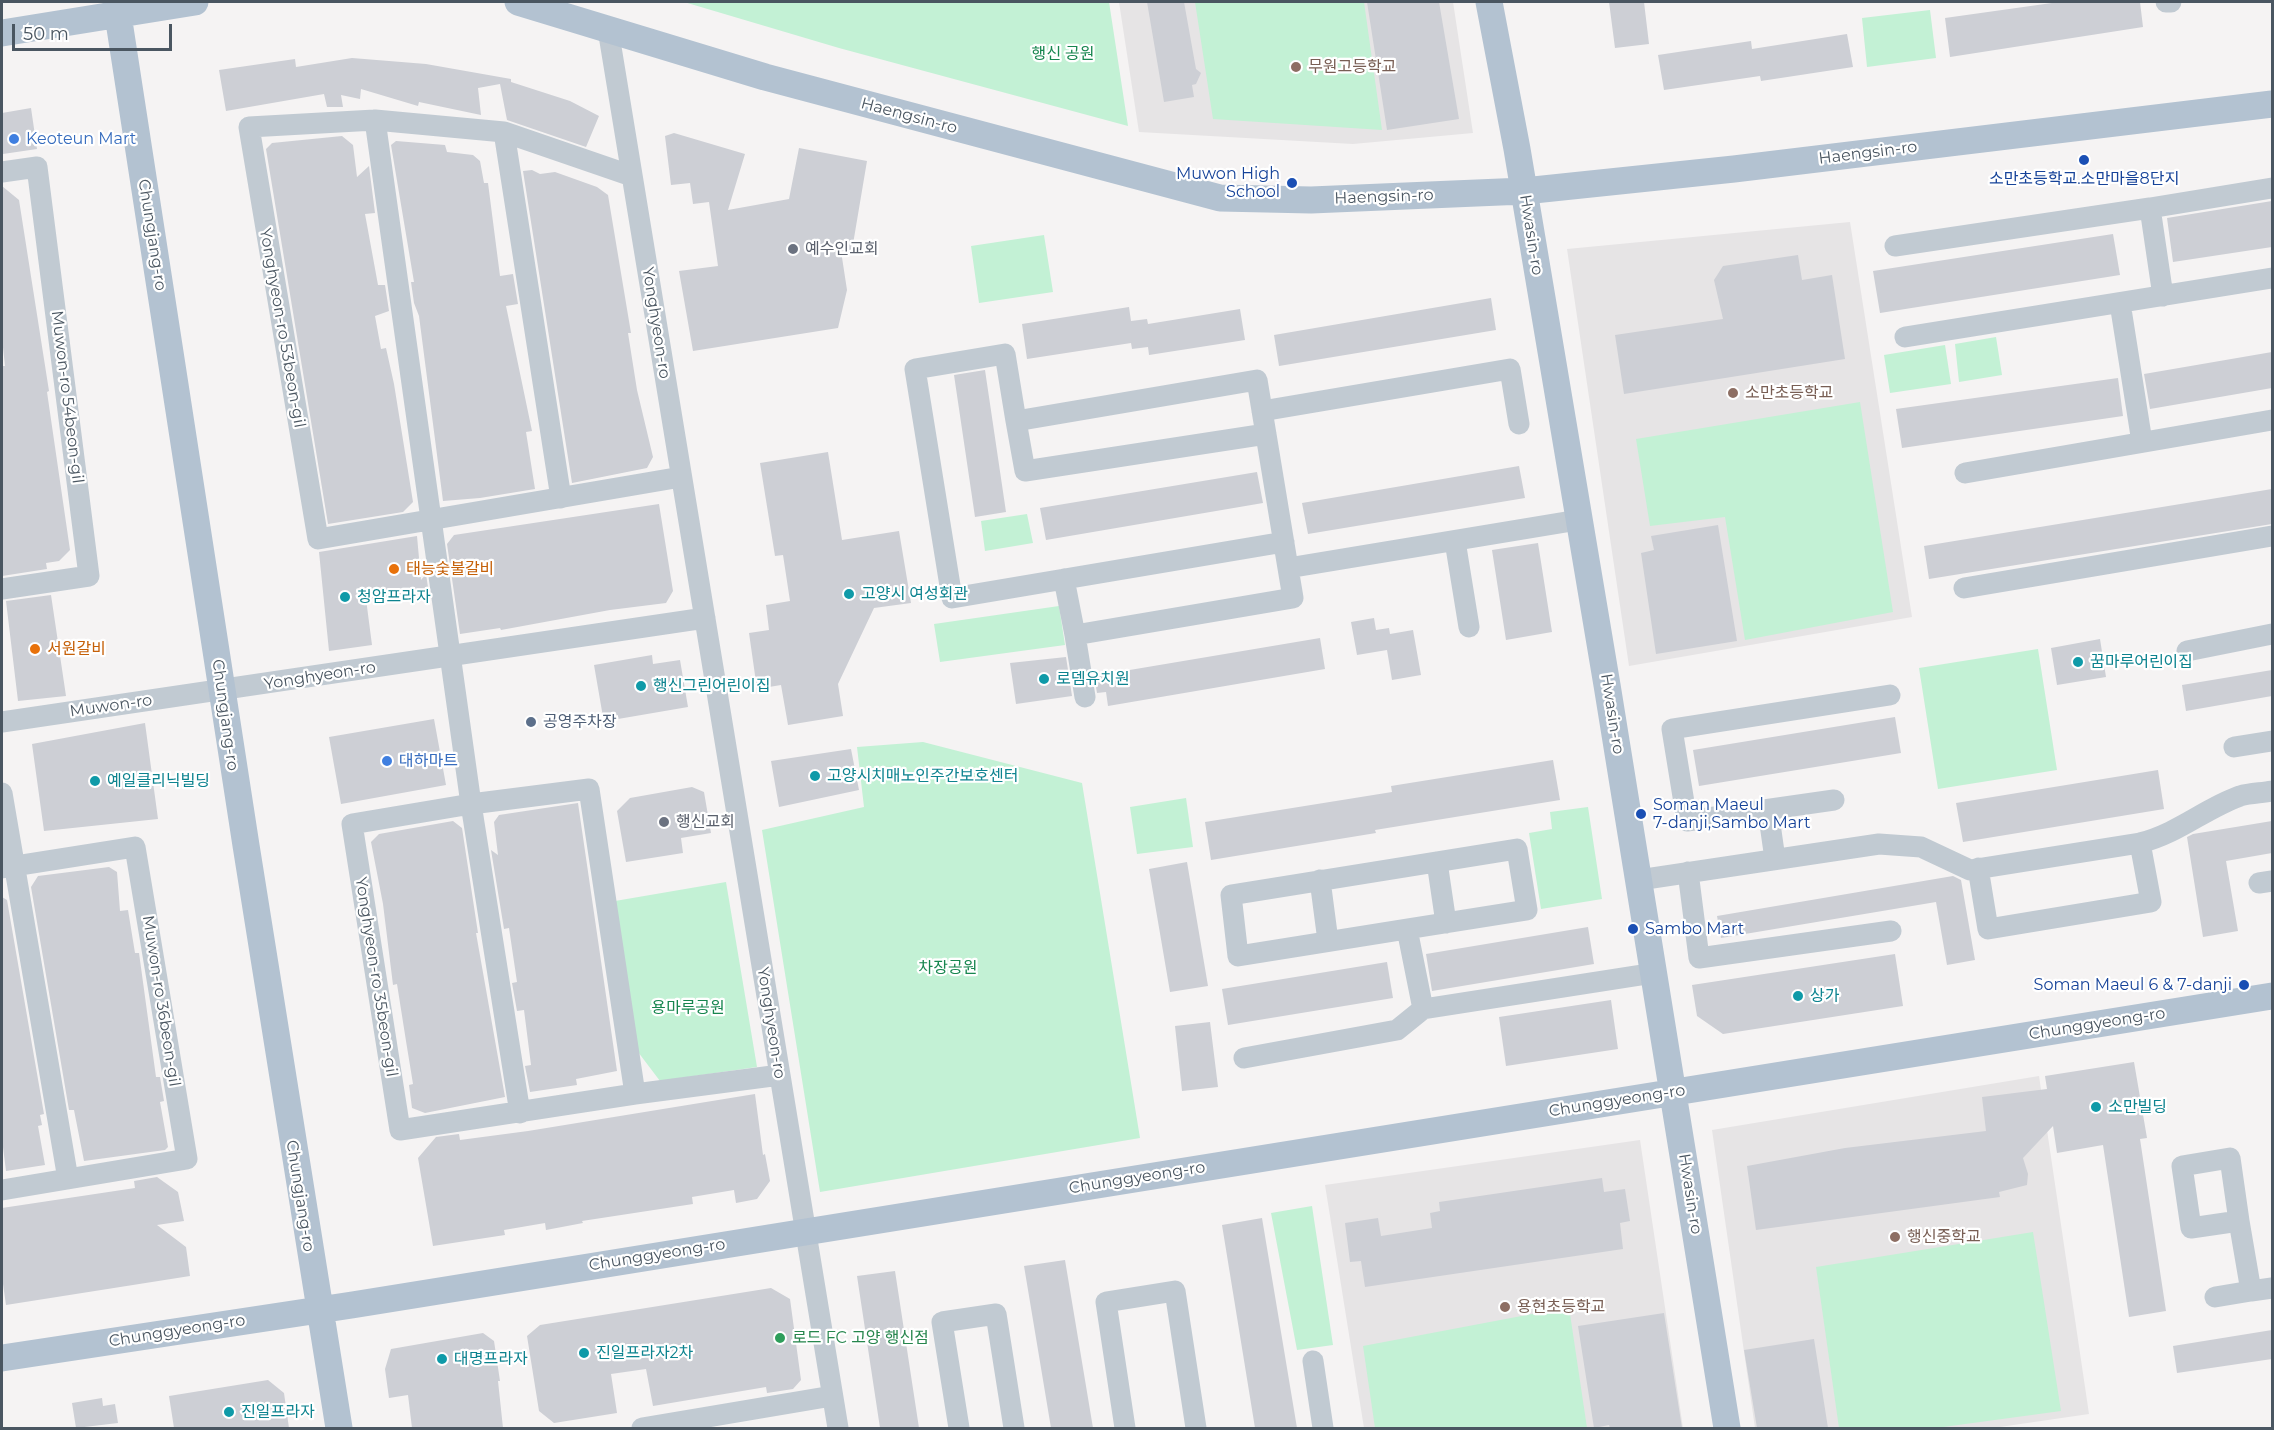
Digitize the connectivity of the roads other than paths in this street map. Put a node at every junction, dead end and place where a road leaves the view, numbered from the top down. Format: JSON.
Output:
{"nodes":[{"id":1,"x":195,"y":2,"type":"edge"},
{"id":2,"x":518,"y":2,"type":"edge"},
{"id":3,"x":1489,"y":2,"type":"edge"},
{"id":4,"x":2166,"y":2,"type":"edge"},
{"id":5,"x":2171,"y":2,"type":"edge"},
{"id":6,"x":117,"y":8,"type":"edge"},
{"id":7,"x":608,"y":29,"type":"junction"},
{"id":8,"x":2,"y":33,"type":"edge"},
{"id":9,"x":2272,"y":104,"type":"edge"},
{"id":10,"x":375,"y":120,"type":"junction"},
{"id":11,"x":504,"y":132,"type":"junction"},
{"id":12,"x":2,"y":172,"type":"edge"},
{"id":13,"x":632,"y":177,"type":"junction"},
{"id":14,"x":2272,"y":188,"type":"edge"},
{"id":15,"x":1524,"y":191,"type":"junction"},
{"id":16,"x":2150,"y":208,"type":"junction"},
{"id":17,"x":1895,"y":246,"type":"dead end"},
{"id":18,"x":2272,"y":278,"type":"edge"},
{"id":19,"x":2163,"y":296,"type":"junction"},
{"id":20,"x":2120,"y":303,"type":"junction"},
{"id":21,"x":1905,"y":337,"type":"dead end"},
{"id":22,"x":1262,"y":411,"type":"junction"},
{"id":23,"x":2272,"y":420,"type":"edge"},
{"id":24,"x":1016,"y":421,"type":"junction"},
{"id":25,"x":1519,"y":424,"type":"dead end"},
{"id":26,"x":1266,"y":434,"type":"junction"},
{"id":27,"x":2142,"y":442,"type":"junction"},
{"id":28,"x":1965,"y":472,"type":"dead end"},
{"id":29,"x":681,"y":477,"type":"junction"},
{"id":30,"x":561,"y":498,"type":"junction"},
{"id":31,"x":432,"y":520,"type":"junction"},
{"id":32,"x":1578,"y":520,"type":"junction"},
{"id":33,"x":2272,"y":536,"type":"edge"},
{"id":34,"x":1455,"y":541,"type":"junction"},
{"id":35,"x":1284,"y":542,"type":"junction"},
{"id":36,"x":1288,"y":568,"type":"junction"},
{"id":37,"x":1064,"y":579,"type":"junction"},
{"id":38,"x":1964,"y":588,"type":"dead end"},
{"id":39,"x":2,"y":589,"type":"edge"},
{"id":40,"x":705,"y":618,"type":"junction"},
{"id":41,"x":1469,"y":627,"type":"dead end"},
{"id":42,"x":2272,"y":634,"type":"edge"},
{"id":43,"x":1074,"y":635,"type":"junction"},
{"id":44,"x":2187,"y":651,"type":"dead end"},
{"id":45,"x":450,"y":656,"type":"junction"},
{"id":46,"x":220,"y":691,"type":"junction"},
{"id":47,"x":1890,"y":695,"type":"dead end"},
{"id":48,"x":1085,"y":697,"type":"dead end"},
{"id":49,"x":2,"y":722,"type":"edge"},
{"id":50,"x":2272,"y":741,"type":"edge"},
{"id":51,"x":2234,"y":747,"type":"dead end"},
{"id":52,"x":2272,"y":791,"type":"edge"},
{"id":53,"x":2,"y":793,"type":"edge"},
{"id":54,"x":1834,"y":800,"type":"dead end"},
{"id":55,"x":471,"y":804,"type":"junction"},
{"id":56,"x":1768,"y":810,"type":"junction"},
{"id":57,"x":2140,"y":843,"type":"junction"},
{"id":58,"x":1774,"y":860,"type":"junction"},
{"id":59,"x":1437,"y":862,"type":"junction"},
{"id":60,"x":7,"y":867,"type":"edge"},
{"id":61,"x":1978,"y":868,"type":"junction"},
{"id":62,"x":1688,"y":872,"type":"junction"},
{"id":63,"x":1320,"y":880,"type":"junction"},
{"id":64,"x":1640,"y":880,"type":"junction"},
{"id":65,"x":1446,"y":923,"type":"junction"},
{"id":66,"x":1407,"y":929,"type":"junction"},
{"id":67,"x":1891,"y":931,"type":"dead end"},
{"id":68,"x":1328,"y":941,"type":"junction"},
{"id":69,"x":1654,"y":973,"type":"junction"},
{"id":70,"x":2272,"y":996,"type":"edge"},
{"id":71,"x":1423,"y":1009,"type":"junction"},
{"id":72,"x":1244,"y":1058,"type":"dead end"},
{"id":73,"x":780,"y":1075,"type":"junction"},
{"id":74,"x":1673,"y":1092,"type":"junction"},
{"id":75,"x":635,"y":1094,"type":"junction"},
{"id":76,"x":520,"y":1113,"type":"junction"},
{"id":77,"x":68,"y":1179,"type":"junction"},
{"id":78,"x":2,"y":1190,"type":"edge"},
{"id":79,"x":2239,"y":1221,"type":"dead end"},
{"id":80,"x":806,"y":1231,"type":"junction"},
{"id":81,"x":2272,"y":1288,"type":"edge"},
{"id":82,"x":2251,"y":1291,"type":"junction"},
{"id":83,"x":2215,"y":1297,"type":"dead end"},
{"id":84,"x":320,"y":1310,"type":"junction"},
{"id":85,"x":2,"y":1358,"type":"edge"},
{"id":86,"x":1313,"y":1361,"type":"dead end"},
{"id":87,"x":832,"y":1396,"type":"junction"},
{"id":88,"x":676,"y":1426,"type":"edge"},
{"id":89,"x":339,"y":1428,"type":"edge"},
{"id":90,"x":642,"y":1428,"type":"edge"},
{"id":91,"x":838,"y":1428,"type":"edge"},
{"id":92,"x":959,"y":1428,"type":"edge"},
{"id":93,"x":1014,"y":1428,"type":"edge"},
{"id":94,"x":1125,"y":1428,"type":"edge"},
{"id":95,"x":1196,"y":1428,"type":"edge"},
{"id":96,"x":1323,"y":1428,"type":"edge"},
{"id":97,"x":1727,"y":1428,"type":"edge"}],
"edges":[{"from":1,"to":6,"type":"main road"},
{"from":2,"to":7,"type":"main road","name":"Haengsin-ro"},
{"from":3,"to":15,"type":"main road","name":"Hwasin-ro"},
{"from":4,"to":5,"type":"street"},
{"from":6,"to":8,"type":"main road"},
{"from":6,"to":46,"type":"main road","name":"Chungjang-ro"},
{"from":7,"to":13,"type":"street","name":"Yonghyeon-ro"},
{"from":7,"to":15,"type":"main road","name":"Haengsin-ro"},
{"from":9,"to":15,"type":"main road","name":"Haengsin-ro"},
{"from":10,"to":11,"type":"street","name":"Yonghyeon-ro 53beon-gil"},
{"from":10,"to":31,"type":"street"},
{"from":10,"to":31,"type":"street","name":"Yonghyeon-ro 53beon-gil"},
{"from":11,"to":13,"type":"street","name":"Yonghyeon-ro 53beon-gil"},
{"from":11,"to":30,"type":"street"},
{"from":12,"to":39,"type":"street","name":"Muwon-ro 54beon-gil"},
{"from":13,"to":29,"type":"street","name":"Yonghyeon-ro"},
{"from":14,"to":16,"type":"street"},
{"from":15,"to":32,"type":"main road","name":"Hwasin-ro"},
{"from":16,"to":17,"type":"street"},
{"from":16,"to":19,"type":"street"},
{"from":18,"to":19,"type":"street"},
{"from":19,"to":20,"type":"street"},
{"from":20,"to":21,"type":"street"},
{"from":20,"to":27,"type":"street"},
{"from":22,"to":24,"type":"street"},
{"from":22,"to":25,"type":"street"},
{"from":22,"to":26,"type":"street"},
{"from":23,"to":27,"type":"street"},
{"from":24,"to":26,"type":"street"},
{"from":24,"to":37,"type":"street"},
{"from":26,"to":35,"type":"street"},
{"from":27,"to":28,"type":"street"},
{"from":29,"to":30,"type":"street","name":"Yonghyeon-ro 53beon-gil"},
{"from":29,"to":40,"type":"street","name":"Yonghyeon-ro"},
{"from":30,"to":31,"type":"street","name":"Yonghyeon-ro 53beon-gil"},
{"from":31,"to":45,"type":"street"},
{"from":32,"to":34,"type":"street"},
{"from":32,"to":64,"type":"main road","name":"Hwasin-ro"},
{"from":33,"to":38,"type":"street"},
{"from":34,"to":36,"type":"street"},
{"from":34,"to":41,"type":"street"},
{"from":35,"to":36,"type":"street"},
{"from":35,"to":37,"type":"street"},
{"from":36,"to":43,"type":"street"},
{"from":37,"to":43,"type":"street"},
{"from":40,"to":45,"type":"street","name":"Yonghyeon-ro"},
{"from":40,"to":73,"type":"street","name":"Yonghyeon-ro"},
{"from":42,"to":44,"type":"street"},
{"from":43,"to":48,"type":"street"},
{"from":45,"to":46,"type":"street","name":"Yonghyeon-ro"},
{"from":45,"to":55,"type":"street"},
{"from":46,"to":49,"type":"street","name":"Muwon-ro"},
{"from":46,"to":84,"type":"main road","name":"Chungjang-ro"},
{"from":47,"to":56,"type":"street"},
{"from":50,"to":51,"type":"street"},
{"from":52,"to":57,"type":"street"},
{"from":53,"to":60,"type":"street"},
{"from":54,"to":56,"type":"street"},
{"from":55,"to":75,"type":"street","name":"Yonghyeon-ro 35beon-gil"},
{"from":55,"to":76,"type":"street"},
{"from":55,"to":76,"type":"street","name":"Yonghyeon-ro 35beon-gil"},
{"from":56,"to":58,"type":"street"},
{"from":57,"to":61,"type":"street"},
{"from":57,"to":61,"type":"street"},
{"from":58,"to":61,"type":"street"},
{"from":58,"to":62,"type":"street"},
{"from":59,"to":63,"type":"street"},
{"from":59,"to":65,"type":"street"},
{"from":59,"to":65,"type":"street"},
{"from":60,"to":77,"type":"street"},
{"from":60,"to":77,"type":"street","name":"Muwon-ro 36beon-gil"},
{"from":62,"to":64,"type":"street"},
{"from":62,"to":67,"type":"street"},
{"from":63,"to":68,"type":"street"},
{"from":63,"to":68,"type":"street"},
{"from":64,"to":69,"type":"main road","name":"Hwasin-ro"},
{"from":65,"to":66,"type":"street"},
{"from":66,"to":68,"type":"street"},
{"from":66,"to":71,"type":"street"},
{"from":69,"to":71,"type":"street"},
{"from":69,"to":74,"type":"main road","name":"Hwasin-ro"},
{"from":70,"to":74,"type":"main road","name":"Chunggyeong-ro"},
{"from":71,"to":72,"type":"street"},
{"from":73,"to":75,"type":"street","name":"Yonghyeon-ro 35beon-gil"},
{"from":73,"to":80,"type":"street","name":"Yonghyeon-ro"},
{"from":74,"to":80,"type":"main road","name":"Chunggyeong-ro"},
{"from":74,"to":97,"type":"main road","name":"Hwasin-ro"},
{"from":75,"to":76,"type":"street","name":"Yonghyeon-ro 35beon-gil"},
{"from":77,"to":78,"type":"street","name":"Muwon-ro 36beon-gil"},
{"from":79,"to":82,"type":"street"},
{"from":80,"to":84,"type":"main road","name":"Chunggyeong-ro"},
{"from":80,"to":87,"type":"street","name":"Yonghyeon-ro"},
{"from":81,"to":82,"type":"street"},
{"from":82,"to":83,"type":"street"},
{"from":84,"to":85,"type":"main road","name":"Chunggyeong-ro"},
{"from":84,"to":89,"type":"main road","name":"Chungjang-ro"},
{"from":86,"to":96,"type":"street"},
{"from":87,"to":88,"type":"street"},
{"from":87,"to":91,"type":"street","name":"Yonghyeon-ro"},
{"from":88,"to":90,"type":"street"},
{"from":92,"to":93,"type":"street"},
{"from":94,"to":95,"type":"street"}]}
